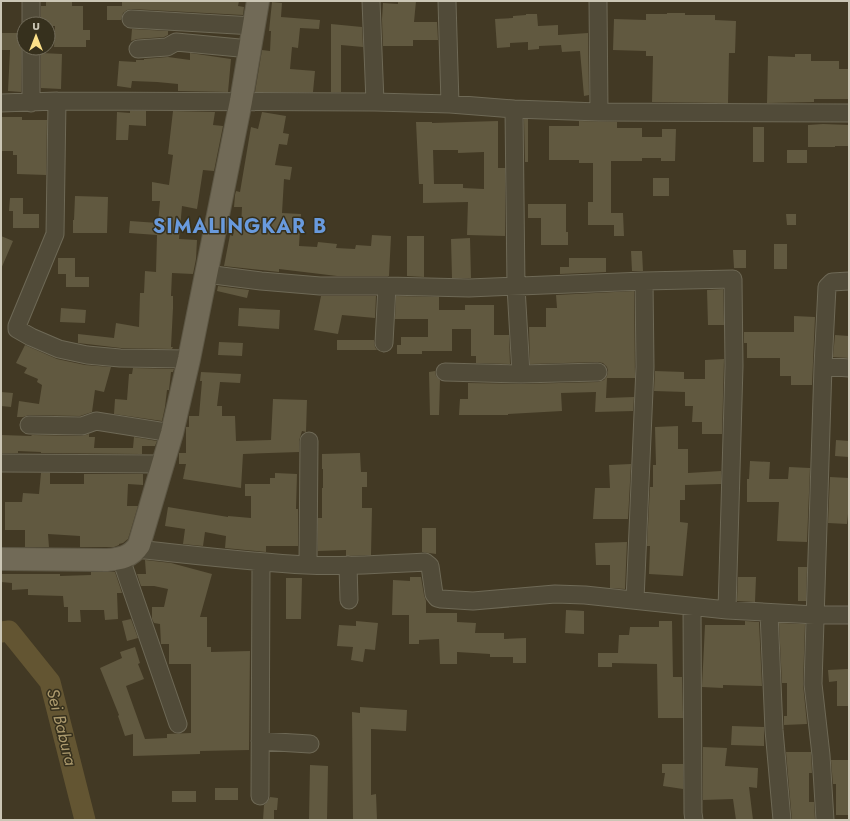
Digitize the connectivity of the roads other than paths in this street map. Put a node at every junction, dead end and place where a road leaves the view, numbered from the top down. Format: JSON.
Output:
{"nodes":[{"id":1,"x":31,"y":1,"type":"edge"},
{"id":2,"x":258,"y":1,"type":"edge"},
{"id":3,"x":371,"y":1,"type":"edge"},
{"id":4,"x":447,"y":1,"type":"edge"},
{"id":5,"x":592,"y":1,"type":"edge"},
{"id":6,"x":598,"y":1,"type":"edge"},
{"id":7,"x":31,"y":16,"type":"edge"},
{"id":8,"x":131,"y":19,"type":"dead end"},
{"id":9,"x":254,"y":26,"type":"junction"},
{"id":10,"x":138,"y":49,"type":"dead end"},
{"id":11,"x":250,"y":49,"type":"junction"},
{"id":12,"x":31,"y":56,"type":"edge"},
{"id":13,"x":57,"y":101,"type":"junction"},
{"id":14,"x":241,"y":101,"type":"junction"},
{"id":15,"x":375,"y":102,"type":"junction"},
{"id":16,"x":1,"y":103,"type":"edge"},
{"id":17,"x":31,"y":103,"type":"junction"},
{"id":18,"x":450,"y":104,"type":"junction"},
{"id":19,"x":514,"y":108,"type":"junction"},
{"id":20,"x":599,"y":112,"type":"junction"},
{"id":21,"x":849,"y":113,"type":"edge"},
{"id":22,"x":206,"y":274,"type":"junction"},
{"id":23,"x":644,"y":281,"type":"junction"},
{"id":24,"x":849,"y":281,"type":"edge"},
{"id":25,"x":387,"y":286,"type":"junction"},
{"id":26,"x":516,"y":287,"type":"junction"},
{"id":27,"x":384,"y":343,"type":"dead end"},
{"id":28,"x":189,"y":359,"type":"junction"},
{"id":29,"x":823,"y":366,"type":"junction"},
{"id":30,"x":849,"y":368,"type":"edge"},
{"id":31,"x":445,"y":372,"type":"dead end"},
{"id":32,"x":598,"y":372,"type":"dead end"},
{"id":33,"x":521,"y":374,"type":"junction"},
{"id":34,"x":29,"y":425,"type":"dead end"},
{"id":35,"x":172,"y":433,"type":"junction"},
{"id":36,"x":309,"y":441,"type":"dead end"},
{"id":37,"x":1,"y":464,"type":"edge"},
{"id":38,"x":163,"y":464,"type":"junction"},
{"id":39,"x":129,"y":554,"type":"junction"},
{"id":40,"x":1,"y":559,"type":"edge"},
{"id":41,"x":261,"y":562,"type":"junction"},
{"id":42,"x":308,"y":565,"type":"junction"},
{"id":43,"x":348,"y":565,"type":"junction"},
{"id":44,"x":349,"y":600,"type":"dead end"},
{"id":45,"x":635,"y":600,"type":"junction"},
{"id":46,"x":692,"y":607,"type":"junction"},
{"id":47,"x":727,"y":610,"type":"junction"},
{"id":48,"x":769,"y":612,"type":"junction"},
{"id":49,"x":815,"y":615,"type":"junction"},
{"id":50,"x":849,"y":615,"type":"edge"},
{"id":51,"x":178,"y":724,"type":"dead end"},
{"id":52,"x":260,"y":741,"type":"junction"},
{"id":53,"x":310,"y":744,"type":"dead end"},
{"id":54,"x":260,"y":796,"type":"dead end"},
{"id":55,"x":694,"y":820,"type":"edge"},
{"id":56,"x":782,"y":820,"type":"edge"},
{"id":57,"x":825,"y":820,"type":"edge"}],
"edges":[{"from":1,"to":7,"type":"street"},
{"from":2,"to":9,"type":"main road"},
{"from":3,"to":15,"type":"street"},
{"from":4,"to":18,"type":"street"},
{"from":5,"to":6,"type":"street"},
{"from":6,"to":20,"type":"street"},
{"from":8,"to":9,"type":"street"},
{"from":9,"to":11,"type":"main road"},
{"from":10,"to":11,"type":"street"},
{"from":11,"to":14,"type":"main road"},
{"from":12,"to":17,"type":"street"},
{"from":13,"to":14,"type":"street"},
{"from":13,"to":17,"type":"street"},
{"from":13,"to":28,"type":"street"},
{"from":14,"to":15,"type":"street"},
{"from":14,"to":22,"type":"main road"},
{"from":15,"to":18,"type":"street"},
{"from":16,"to":17,"type":"street"},
{"from":18,"to":19,"type":"street"},
{"from":19,"to":20,"type":"street"},
{"from":19,"to":26,"type":"street"},
{"from":20,"to":21,"type":"street"},
{"from":22,"to":25,"type":"street"},
{"from":22,"to":28,"type":"main road"},
{"from":23,"to":26,"type":"street"},
{"from":23,"to":45,"type":"street"},
{"from":23,"to":47,"type":"street"},
{"from":24,"to":29,"type":"street"},
{"from":25,"to":26,"type":"street"},
{"from":25,"to":27,"type":"street"},
{"from":26,"to":33,"type":"street"},
{"from":28,"to":35,"type":"main road"},
{"from":29,"to":30,"type":"street"},
{"from":29,"to":49,"type":"street"},
{"from":31,"to":33,"type":"street"},
{"from":32,"to":33,"type":"street"},
{"from":34,"to":35,"type":"street"},
{"from":35,"to":38,"type":"main road"},
{"from":36,"to":42,"type":"street"},
{"from":37,"to":38,"type":"street"},
{"from":38,"to":39,"type":"main road"},
{"from":39,"to":40,"type":"main road"},
{"from":39,"to":41,"type":"street"},
{"from":39,"to":51,"type":"street"},
{"from":41,"to":42,"type":"street"},
{"from":41,"to":52,"type":"street"},
{"from":42,"to":43,"type":"street"},
{"from":43,"to":44,"type":"street"},
{"from":43,"to":45,"type":"street"},
{"from":45,"to":46,"type":"street"},
{"from":46,"to":47,"type":"street"},
{"from":46,"to":55,"type":"street"},
{"from":47,"to":48,"type":"street"},
{"from":48,"to":49,"type":"street"},
{"from":48,"to":56,"type":"street"},
{"from":49,"to":50,"type":"street"},
{"from":49,"to":57,"type":"street"},
{"from":52,"to":53,"type":"street"},
{"from":52,"to":54,"type":"street"}]}
